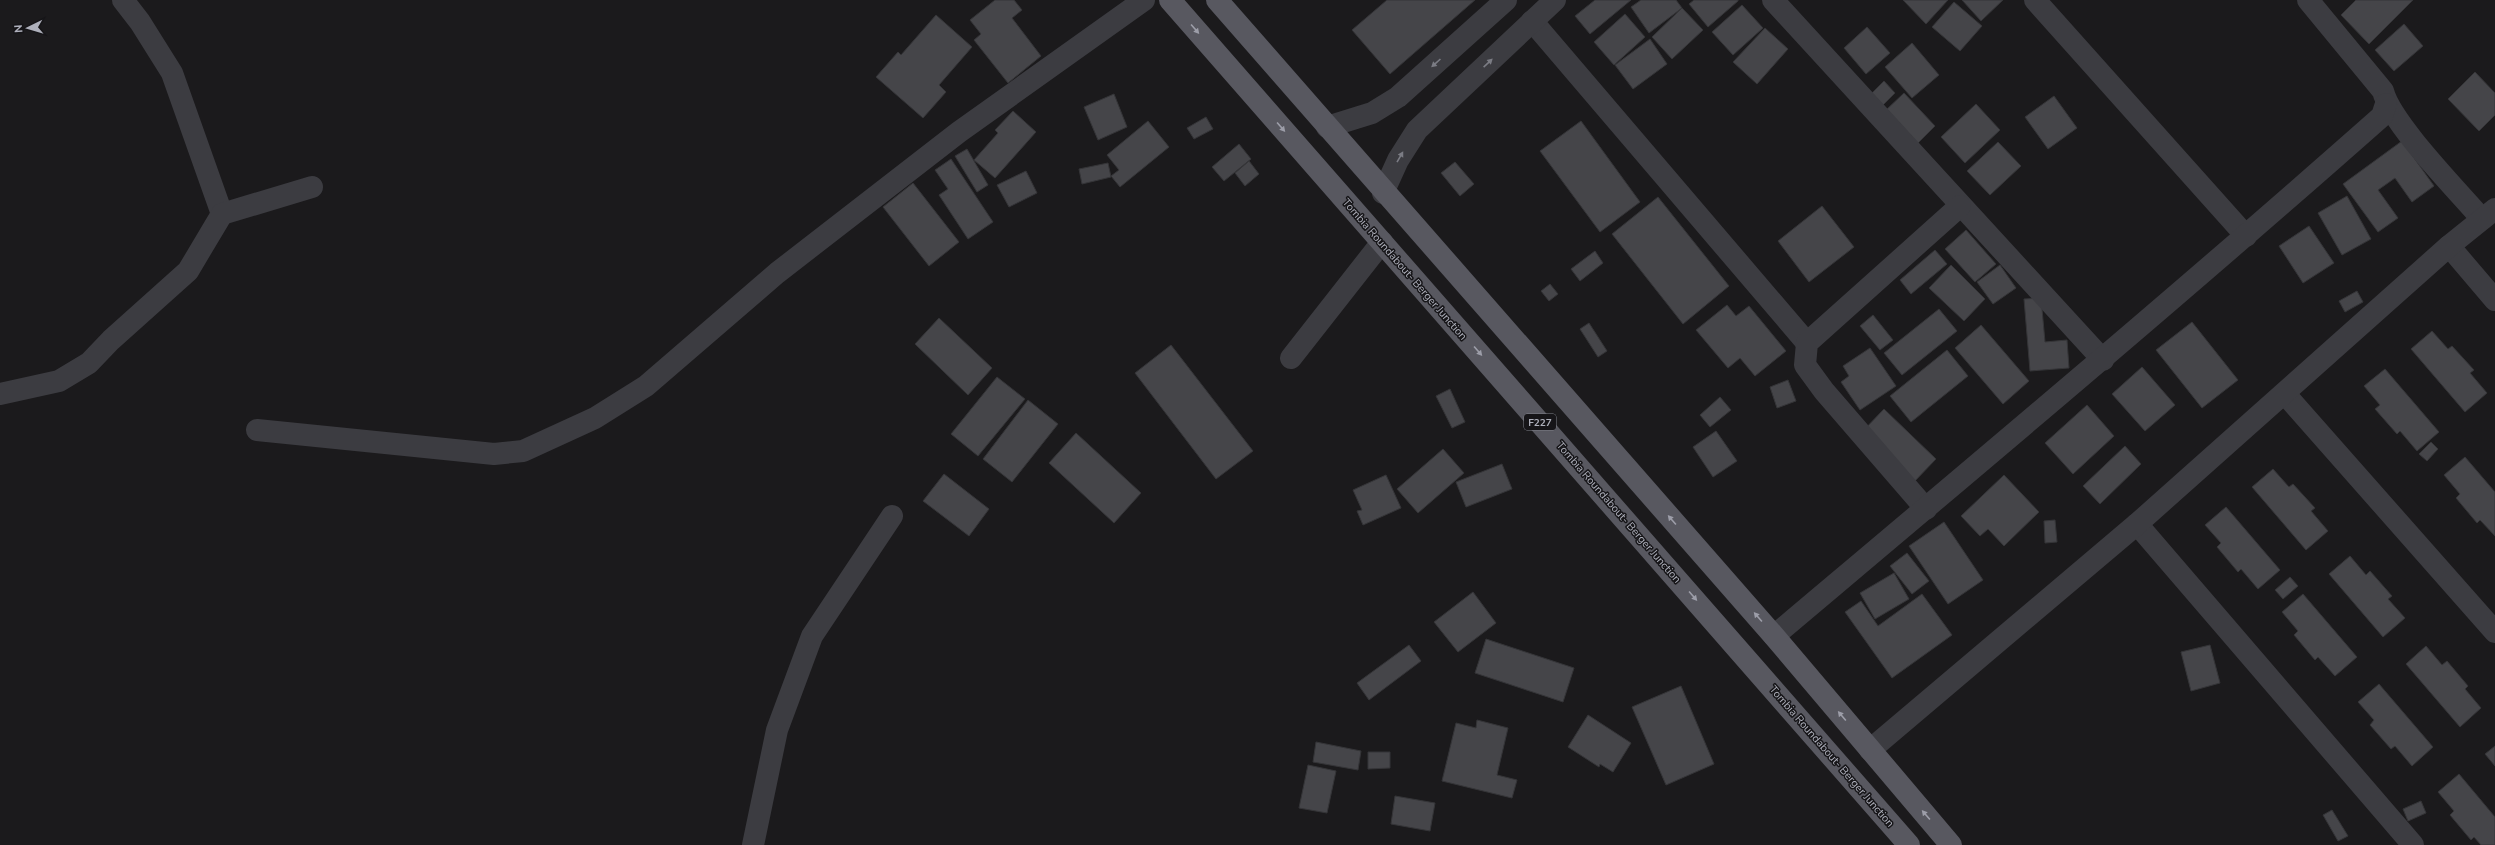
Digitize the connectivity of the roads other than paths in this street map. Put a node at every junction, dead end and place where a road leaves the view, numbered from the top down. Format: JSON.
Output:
{"nodes":[{"id":1,"x":123,"y":0,"type":"edge"},
{"id":2,"x":1144,"y":0,"type":"edge"},
{"id":3,"x":1170,"y":0,"type":"edge"},
{"id":4,"x":1217,"y":0,"type":"edge"},
{"id":5,"x":1506,"y":0,"type":"edge"},
{"id":6,"x":1555,"y":0,"type":"edge"},
{"id":7,"x":1773,"y":0,"type":"edge"},
{"id":8,"x":2035,"y":0,"type":"edge"},
{"id":9,"x":2308,"y":0,"type":"edge"},
{"id":10,"x":1532,"y":21,"type":"junction"},
{"id":11,"x":2386,"y":104,"type":"junction"},
{"id":12,"x":1328,"y":127,"type":"junction"},
{"id":13,"x":312,"y":188,"type":"dead end"},
{"id":14,"x":1383,"y":192,"type":"junction"},
{"id":15,"x":1960,"y":206,"type":"junction"},
{"id":16,"x":222,"y":214,"type":"junction"},
{"id":17,"x":2489,"y":214,"type":"edge"},
{"id":18,"x":2246,"y":236,"type":"junction"},
{"id":19,"x":1382,"y":242,"type":"junction"},
{"id":20,"x":2449,"y":246,"type":"junction"},
{"id":21,"x":2495,"y":300,"type":"edge"},
{"id":22,"x":1807,"y":343,"type":"junction"},
{"id":23,"x":1291,"y":358,"type":"dead end"},
{"id":24,"x":2103,"y":360,"type":"junction"},
{"id":25,"x":0,"y":394,"type":"edge"},
{"id":26,"x":2285,"y":394,"type":"junction"},
{"id":27,"x":257,"y":430,"type":"dead end"},
{"id":28,"x":1926,"y":509,"type":"junction"},
{"id":29,"x":892,"y":516,"type":"dead end"},
{"id":30,"x":2137,"y":524,"type":"junction"},
{"id":31,"x":2495,"y":632,"type":"edge"},
{"id":32,"x":1774,"y":636,"type":"junction"},
{"id":33,"x":1870,"y":750,"type":"junction"},
{"id":34,"x":753,"y":845,"type":"edge"},
{"id":35,"x":1909,"y":845,"type":"edge"},
{"id":36,"x":1951,"y":845,"type":"edge"},
{"id":37,"x":2413,"y":845,"type":"edge"}],
"edges":[{"from":1,"to":16,"type":"street"},
{"from":2,"to":27,"type":"street"},
{"from":3,"to":19,"type":"main road","name":"Tombia Roundabout- Berger Junction","number":"F227","one_way":true},
{"from":4,"to":12,"type":"main road"},
{"from":5,"to":12,"type":"street","one_way":true},
{"from":6,"to":10,"type":"street"},
{"from":7,"to":15,"type":"street"},
{"from":8,"to":18,"type":"street"},
{"from":9,"to":11,"type":"street"},
{"from":14,"to":10,"type":"street","one_way":true},
{"from":10,"to":22,"type":"street"},
{"from":11,"to":17,"type":"street"},
{"from":11,"to":18,"type":"street"},
{"from":12,"to":14,"type":"main road"},
{"from":13,"to":16,"type":"street"},
{"from":32,"to":14,"type":"main road","one_way":true},
{"from":15,"to":22,"type":"street"},
{"from":15,"to":24,"type":"street"},
{"from":16,"to":25,"type":"street"},
{"from":17,"to":20,"type":"street"},
{"from":18,"to":24,"type":"street"},
{"from":19,"to":23,"type":"street"},
{"from":19,"to":35,"type":"main road","name":"Tombia Roundabout- Berger Junction","number":"F227","one_way":true},
{"from":20,"to":21,"type":"street"},
{"from":20,"to":26,"type":"street"},
{"from":22,"to":28,"type":"street"},
{"from":24,"to":28,"type":"street"},
{"from":26,"to":30,"type":"street"},
{"from":26,"to":31,"type":"street"},
{"from":28,"to":32,"type":"street"},
{"from":29,"to":34,"type":"street"},
{"from":30,"to":33,"type":"street"},
{"from":30,"to":37,"type":"street"},
{"from":33,"to":32,"type":"main road","one_way":true},
{"from":36,"to":33,"type":"main road","one_way":true}]}
